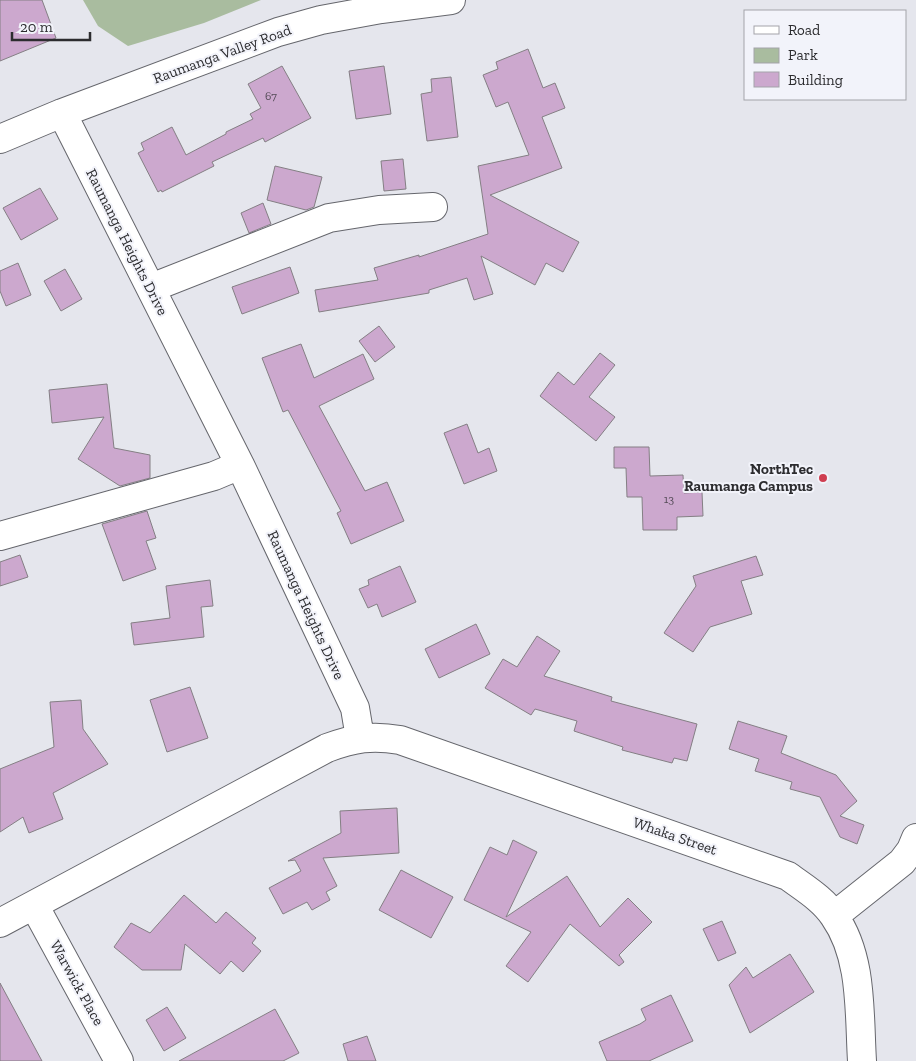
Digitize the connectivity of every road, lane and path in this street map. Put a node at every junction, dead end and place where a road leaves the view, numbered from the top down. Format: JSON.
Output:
{"nodes":[{"id":1,"x":452,"y":0,"type":"edge"},
{"id":2,"x":62,"y":113,"type":"junction"},
{"id":3,"x":0,"y":139,"type":"edge"},
{"id":4,"x":433,"y":207,"type":"dead end"},
{"id":5,"x":151,"y":288,"type":"junction"},
{"id":6,"x":240,"y":465,"type":"junction"},
{"id":7,"x":0,"y":536,"type":"edge"},
{"id":8,"x":360,"y":738,"type":"junction"},
{"id":9,"x":916,"y":838,"type":"edge"},
{"id":10,"x":34,"y":905,"type":"junction"},
{"id":11,"x":834,"y":916,"type":"junction"},
{"id":12,"x":0,"y":923,"type":"edge"},
{"id":13,"x":119,"y":1061,"type":"edge"},
{"id":14,"x":862,"y":1061,"type":"edge"}],
"edges":[{"from":1,"to":2,"type":"street","name":"Raumanga Valley Road"},
{"from":2,"to":3,"type":"street","name":"Raumanga Valley Road"},
{"from":2,"to":5,"type":"street","name":"Raumanga Heights Drive"},
{"from":4,"to":5,"type":"street"},
{"from":5,"to":6,"type":"street","name":"Raumanga Heights Drive"},
{"from":6,"to":7,"type":"street"},
{"from":6,"to":8,"type":"street","name":"Raumanga Heights Drive"},
{"from":8,"to":10,"type":"street"},
{"from":8,"to":11,"type":"street","name":"Whaka Street"},
{"from":9,"to":11,"type":"street"},
{"from":10,"to":12,"type":"street"},
{"from":10,"to":13,"type":"street","name":"Warwick Place"},
{"from":11,"to":14,"type":"street","name":"Whaka Street"}]}
